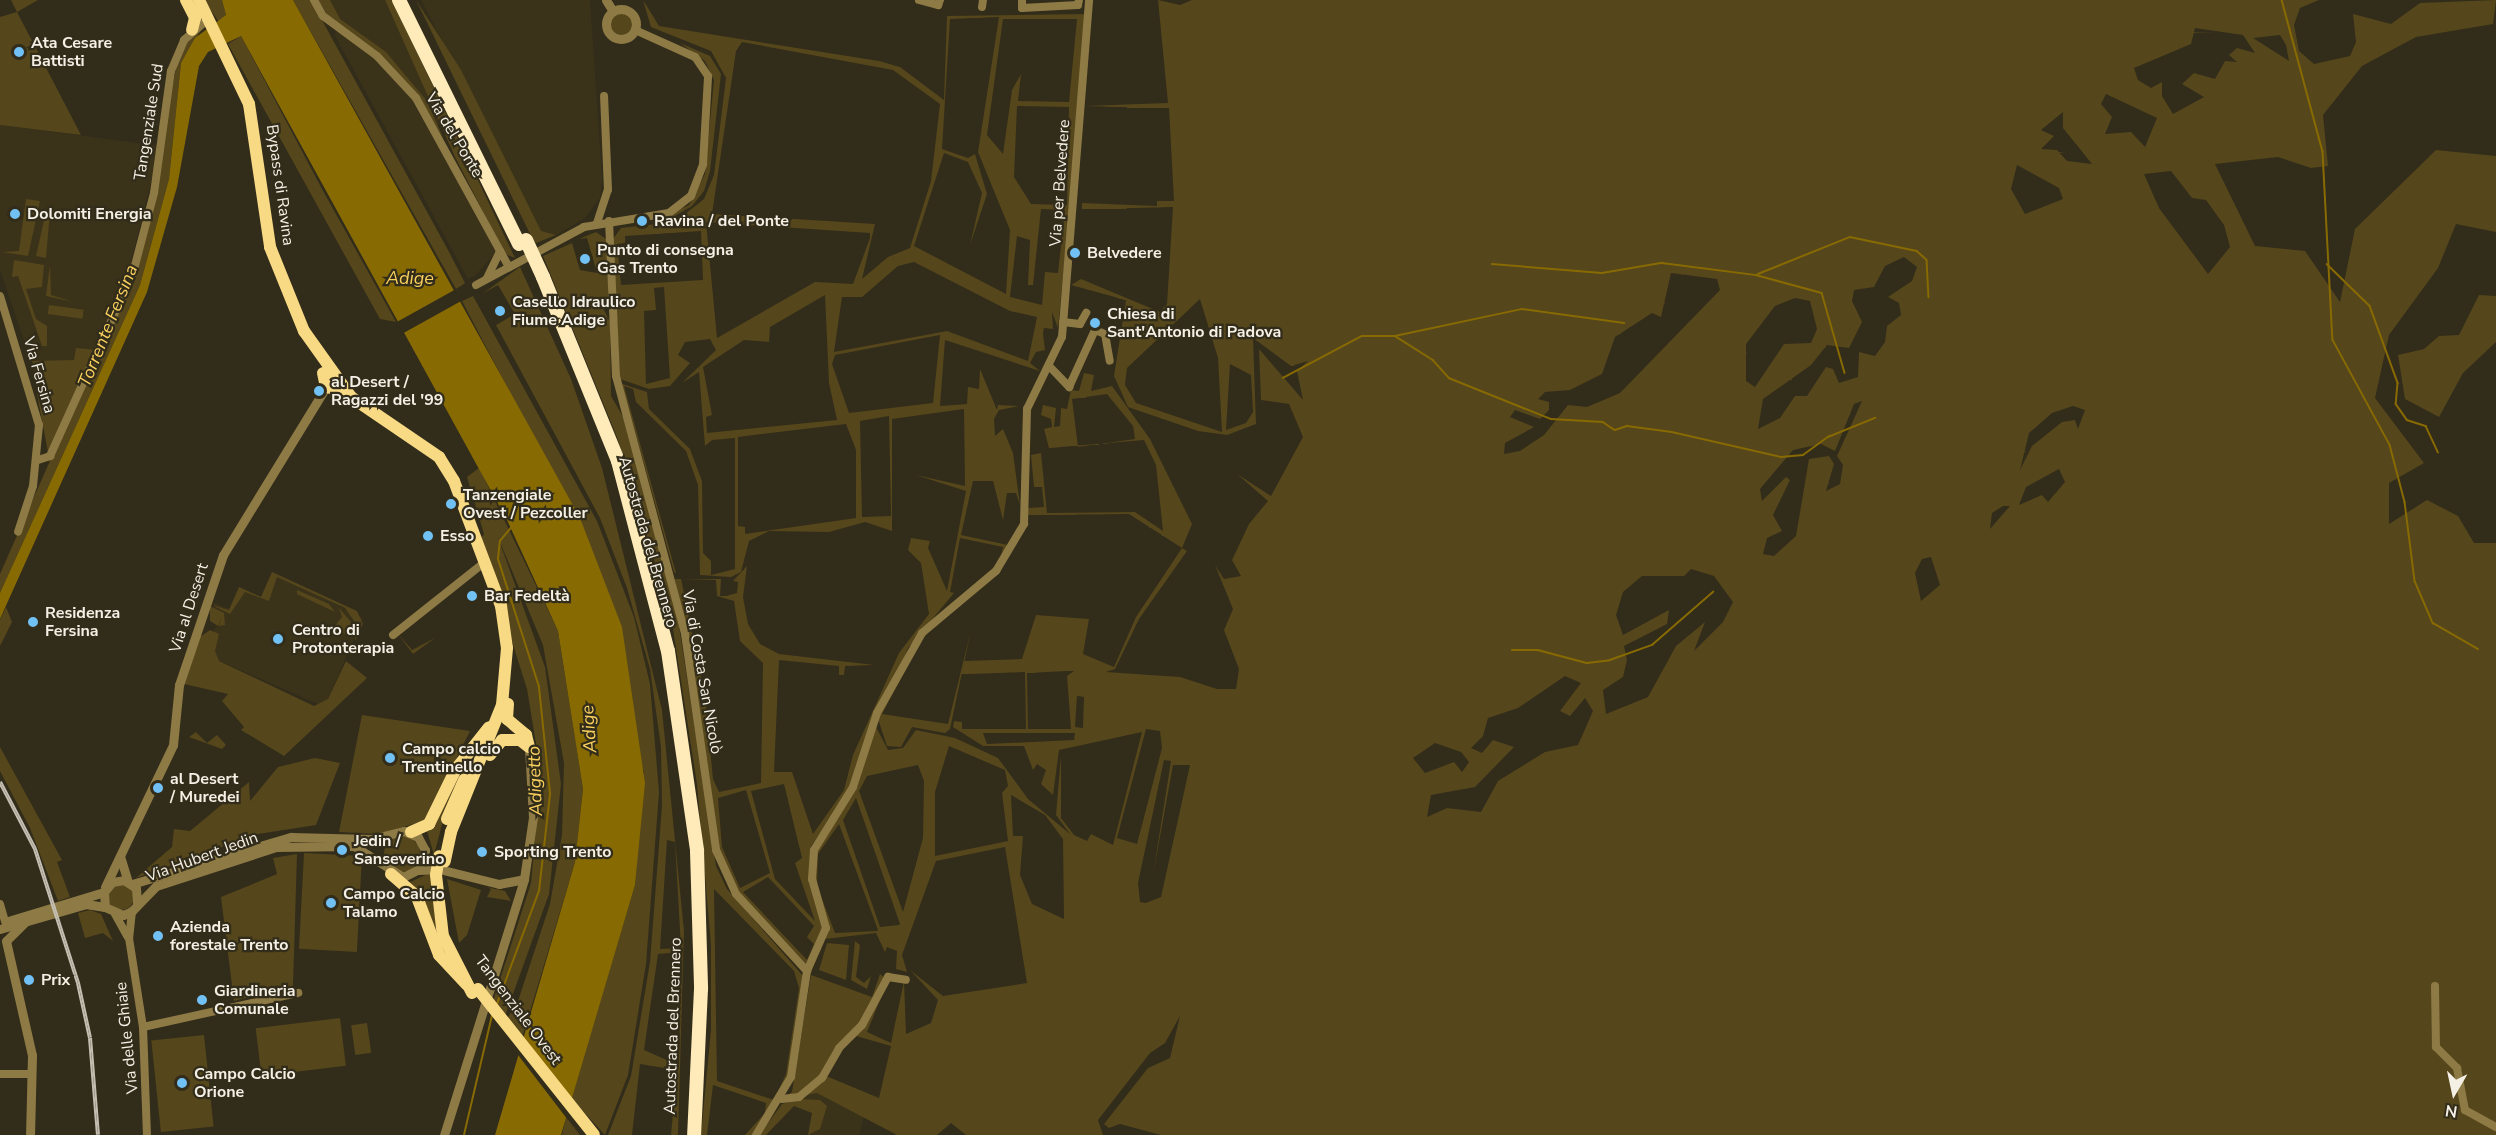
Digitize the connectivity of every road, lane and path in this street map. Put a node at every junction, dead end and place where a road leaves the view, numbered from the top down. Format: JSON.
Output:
{"nodes":[{"id":1,"x":186,"y":0,"type":"edge"},
{"id":2,"x":192,"y":0,"type":"edge"},
{"id":3,"x":199,"y":0,"type":"edge"},
{"id":4,"x":314,"y":0,"type":"edge"},
{"id":5,"x":399,"y":0,"type":"edge"},
{"id":6,"x":407,"y":0,"type":"edge"},
{"id":7,"x":606,"y":0,"type":"edge"},
{"id":8,"x":633,"y":0,"type":"edge"},
{"id":9,"x":919,"y":0,"type":"edge"},
{"id":10,"x":940,"y":0,"type":"edge"},
{"id":11,"x":1022,"y":0,"type":"edge"},
{"id":12,"x":1079,"y":0,"type":"edge"},
{"id":13,"x":1089,"y":0,"type":"edge"},
{"id":14,"x":628,"y":10,"type":"junction"},
{"id":15,"x":613,"y":11,"type":"junction"},
{"id":16,"x":207,"y":23,"type":"junction"},
{"id":17,"x":192,"y":30,"type":"junction"},
{"id":18,"x":635,"y":30,"type":"junction"},
{"id":19,"x":236,"y":76,"type":"junction"},
{"id":20,"x":604,"y":96,"type":"dead end"},
{"id":21,"x":609,"y":221,"type":"junction"},
{"id":22,"x":597,"y":223,"type":"junction"},
{"id":23,"x":522,"y":242,"type":"junction"},
{"id":24,"x":501,"y":250,"type":"junction"},
{"id":25,"x":509,"y":267,"type":"junction"},
{"id":26,"x":539,"y":278,"type":"junction"},
{"id":27,"x":486,"y":279,"type":"junction"},
{"id":28,"x":476,"y":285,"type":"dead end"},
{"id":29,"x":0,"y":296,"type":"edge"},
{"id":30,"x":1086,"y":313,"type":"dead end"},
{"id":31,"x":1063,"y":322,"type":"junction"},
{"id":32,"x":1110,"y":361,"type":"dead end"},
{"id":33,"x":1050,"y":367,"type":"junction"},
{"id":34,"x":331,"y":388,"type":"junction"},
{"id":35,"x":38,"y":460,"type":"junction"},
{"id":36,"x":452,"y":482,"type":"junction"},
{"id":37,"x":18,"y":532,"type":"dead end"},
{"id":38,"x":481,"y":565,"type":"junction"},
{"id":39,"x":393,"y":634,"type":"dead end"},
{"id":40,"x":507,"y":665,"type":"junction"},
{"id":41,"x":489,"y":727,"type":"junction"},
{"id":42,"x":530,"y":747,"type":"junction"},
{"id":43,"x":469,"y":788,"type":"junction"},
{"id":44,"x":411,"y":832,"type":"junction"},
{"id":45,"x":387,"y":836,"type":"junction"},
{"id":46,"x":425,"y":850,"type":"junction"},
{"id":47,"x":120,"y":854,"type":"junction"},
{"id":48,"x":381,"y":864,"type":"junction"},
{"id":49,"x":441,"y":868,"type":"junction"},
{"id":50,"x":419,"y":870,"type":"junction"},
{"id":51,"x":391,"y":874,"type":"junction"},
{"id":52,"x":524,"y":879,"type":"junction"},
{"id":53,"x":130,"y":883,"type":"junction"},
{"id":54,"x":499,"y":884,"type":"junction"},
{"id":55,"x":104,"y":890,"type":"junction"},
{"id":56,"x":520,"y":897,"type":"junction"},
{"id":57,"x":0,"y":904,"type":"edge"},
{"id":58,"x":105,"y":907,"type":"junction"},
{"id":59,"x":135,"y":907,"type":"junction"},
{"id":60,"x":115,"y":914,"type":"junction"},
{"id":61,"x":24,"y":923,"type":"junction"},
{"id":62,"x":2,"y":925,"type":"edge"},
{"id":63,"x":129,"y":938,"type":"junction"},
{"id":64,"x":807,"y":971,"type":"junction"},
{"id":65,"x":906,"y":980,"type":"dead end"},
{"id":66,"x":2435,"y":986,"type":"dead end"},
{"id":67,"x":472,"y":989,"type":"junction"},
{"id":68,"x":298,"y":993,"type":"dead end"},
{"id":69,"x":142,"y":1027,"type":"junction"},
{"id":70,"x":0,"y":1074,"type":"edge"},
{"id":71,"x":32,"y":1074,"type":"junction"},
{"id":72,"x":782,"y":1099,"type":"junction"},
{"id":73,"x":2496,"y":1127,"type":"edge"},
{"id":74,"x":30,"y":1135,"type":"edge"},
{"id":75,"x":147,"y":1135,"type":"edge"},
{"id":76,"x":444,"y":1135,"type":"edge"},
{"id":77,"x":585,"y":1135,"type":"edge"},
{"id":78,"x":594,"y":1135,"type":"edge"},
{"id":79,"x":686,"y":1135,"type":"edge"},
{"id":80,"x":693,"y":1135,"type":"edge"},
{"id":81,"x":756,"y":1135,"type":"edge"}],
"edges":[{"from":1,"to":17,"type":"highway"},
{"from":2,"to":16,"type":"highway"},
{"from":3,"to":16,"type":"highway"},
{"from":4,"to":24,"type":"street","name":"Via del Ponte"},
{"from":5,"to":23,"type":"highway","name":"Autostrada del Brennero"},
{"from":6,"to":23,"type":"highway","name":"Autostrada del Brennero"},
{"from":7,"to":15,"type":"street"},
{"from":8,"to":14,"type":"street"},
{"from":9,"to":10,"type":"street"},
{"from":11,"to":12,"type":"street"},
{"from":13,"to":31,"type":"street","name":"Via per Belvedere"},
{"from":14,"to":15,"type":"street"},
{"from":14,"to":18,"type":"street"},
{"from":15,"to":18,"type":"street"},
{"from":16,"to":17,"type":"street"},
{"from":16,"to":19,"type":"highway"},
{"from":17,"to":35,"type":"street","name":"Tangenziale Sud"},
{"from":18,"to":21,"type":"street"},
{"from":19,"to":34,"type":"highway","name":"Bypass di Ravina"},
{"from":19,"to":36,"type":"highway","name":"Bypass di Ravina"},
{"from":20,"to":22,"type":"street"},
{"from":21,"to":22,"type":"street"},
{"from":21,"to":64,"type":"street","name":"Via di Costa San Nicolò"},
{"from":22,"to":25,"type":"street"},
{"from":23,"to":26,"type":"highway","name":"Autostrada del Brennero"},
{"from":24,"to":25,"type":"street","name":"Via del Ponte"},
{"from":24,"to":27,"type":"street"},
{"from":25,"to":27,"type":"street"},
{"from":26,"to":79,"type":"highway","name":"Autostrada del Brennero"},
{"from":26,"to":80,"type":"highway","name":"Autostrada del Brennero"},
{"from":27,"to":28,"type":"street"},
{"from":29,"to":35,"type":"street","name":"Via Fersina"},
{"from":30,"to":31,"type":"street"},
{"from":31,"to":33,"type":"street","name":"Via per Belvedere"},
{"from":32,"to":33,"type":"street"},
{"from":33,"to":64,"type":"street","name":"Via per Belvedere"},
{"from":34,"to":36,"type":"highway","name":"Bypass di Ravina"},
{"from":34,"to":47,"type":"street","name":"Via al Desert"},
{"from":35,"to":37,"type":"street","name":"Via Fersina"},
{"from":36,"to":38,"type":"highway","name":"Tangenziale Ovest"},
{"from":36,"to":40,"type":"highway","name":"Tangenziale Ovest"},
{"from":38,"to":39,"type":"street"},
{"from":38,"to":41,"type":"highway","name":"Tangenziale Ovest"},
{"from":40,"to":42,"type":"highway"},
{"from":40,"to":43,"type":"highway","name":"Tangenziale Ovest"},
{"from":41,"to":44,"type":"highway"},
{"from":41,"to":49,"type":"highway","name":"Tangenziale Ovest"},
{"from":42,"to":43,"type":"highway"},
{"from":42,"to":52,"type":"street"},
{"from":43,"to":49,"type":"highway","name":"Tangenziale Ovest"},
{"from":44,"to":45,"type":"street","name":"Via Hubert Jedin"},
{"from":44,"to":46,"type":"street"},
{"from":45,"to":48,"type":"street"},
{"from":45,"to":53,"type":"street","name":"Via Hubert Jedin"},
{"from":46,"to":49,"type":"street"},
{"from":46,"to":50,"type":"street"},
{"from":47,"to":53,"type":"street"},
{"from":47,"to":55,"type":"street","name":"Via al Desert"},
{"from":48,"to":51,"type":"street","name":"Via Hubert Jedin"},
{"from":48,"to":59,"type":"street","name":"Via Hubert Jedin"},
{"from":49,"to":50,"type":"street"},
{"from":49,"to":54,"type":"street"},
{"from":49,"to":67,"type":"highway","name":"Tangenziale Ovest"},
{"from":50,"to":51,"type":"street"},
{"from":51,"to":67,"type":"highway"},
{"from":52,"to":54,"type":"street"},
{"from":52,"to":56,"type":"street"},
{"from":53,"to":55,"type":"street"},
{"from":53,"to":59,"type":"street"},
{"from":54,"to":56,"type":"street"},
{"from":55,"to":58,"type":"street"},
{"from":55,"to":62,"type":"street"},
{"from":56,"to":76,"type":"street"},
{"from":57,"to":62,"type":"street"},
{"from":58,"to":60,"type":"street"},
{"from":58,"to":61,"type":"street"},
{"from":59,"to":60,"type":"street"},
{"from":59,"to":63,"type":"street","name":"Via delle Ghiaie"},
{"from":60,"to":63,"type":"street","name":"Via delle Ghiaie"},
{"from":61,"to":62,"type":"street"},
{"from":61,"to":71,"type":"street"},
{"from":63,"to":69,"type":"street","name":"Via delle Ghiaie"},
{"from":64,"to":72,"type":"street"},
{"from":65,"to":72,"type":"street"},
{"from":66,"to":73,"type":"street"},
{"from":67,"to":77,"type":"highway","name":"Tangenziale Ovest"},
{"from":67,"to":78,"type":"highway","name":"Tangenziale Ovest","bridge":true},
{"from":68,"to":69,"type":"street"},
{"from":69,"to":75,"type":"street","name":"Via delle Ghiaie"},
{"from":70,"to":71,"type":"street"},
{"from":71,"to":74,"type":"street"},
{"from":72,"to":81,"type":"street"}]}
